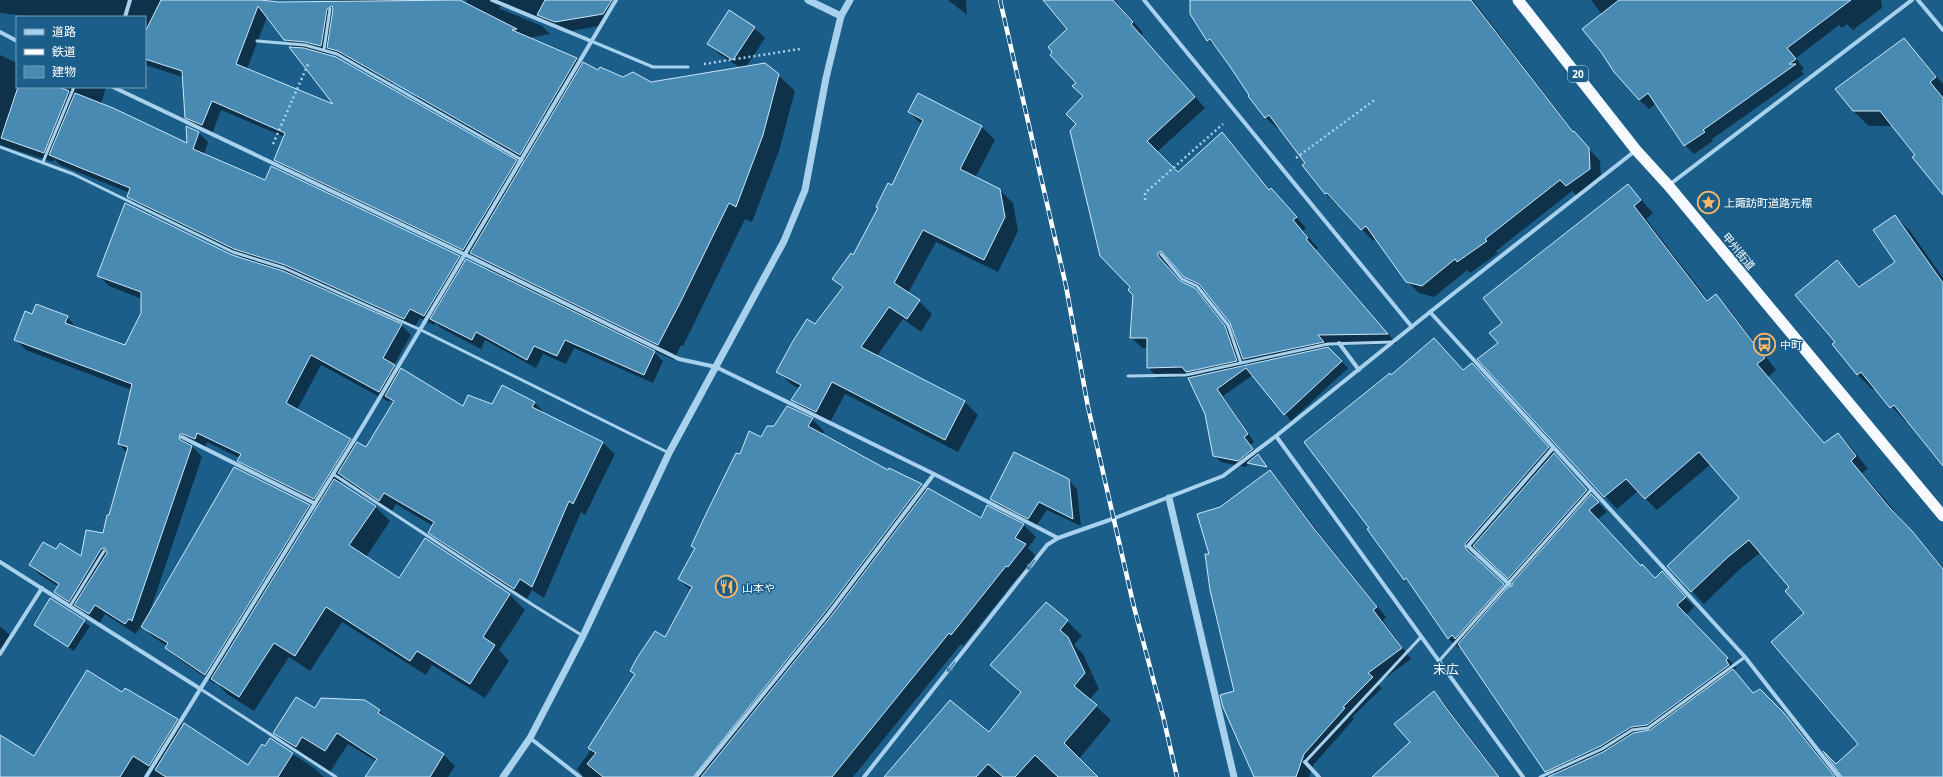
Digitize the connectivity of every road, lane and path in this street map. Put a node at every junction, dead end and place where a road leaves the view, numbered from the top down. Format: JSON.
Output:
{"nodes":[{"id":1,"x":130,"y":0,"type":"edge"},
{"id":2,"x":492,"y":0,"type":"edge"},
{"id":3,"x":616,"y":0,"type":"edge"},
{"id":4,"x":808,"y":0,"type":"edge"},
{"id":5,"x":850,"y":0,"type":"edge"},
{"id":6,"x":1144,"y":0,"type":"edge"},
{"id":7,"x":1518,"y":0,"type":"edge"},
{"id":8,"x":1912,"y":0,"type":"edge"},
{"id":9,"x":1918,"y":0,"type":"edge"},
{"id":10,"x":330,"y":9,"type":"dead end"},
{"id":11,"x":126,"y":16,"type":"edge"},
{"id":12,"x":841,"y":16,"type":"junction"},
{"id":13,"x":1943,"y":30,"type":"edge"},
{"id":14,"x":0,"y":32,"type":"edge"},
{"id":15,"x":16,"y":40,"type":"edge"},
{"id":16,"x":257,"y":41,"type":"dead end"},
{"id":17,"x":591,"y":41,"type":"junction"},
{"id":18,"x":315,"y":47,"type":"junction"},
{"id":19,"x":324,"y":49,"type":"junction"},
{"id":20,"x":800,"y":49,"type":"dead end"},
{"id":21,"x":688,"y":67,"type":"joint"},
{"id":22,"x":74,"y":88,"type":"edge"},
{"id":23,"x":115,"y":88,"type":"edge"},
{"id":24,"x":1376,"y":99,"type":"dead end"},
{"id":25,"x":1236,"y":112,"type":"junction"},
{"id":26,"x":0,"y":147,"type":"edge"},
{"id":27,"x":1636,"y":150,"type":"junction"},
{"id":28,"x":267,"y":159,"type":"junction"},
{"id":29,"x":522,"y":160,"type":"junction"},
{"id":30,"x":43,"y":162,"type":"junction"},
{"id":31,"x":1282,"y":168,"type":"junction"},
{"id":32,"x":1668,"y":185,"type":"junction"},
{"id":33,"x":1145,"y":200,"type":"dead end"},
{"id":34,"x":1161,"y":254,"type":"dead end"},
{"id":35,"x":466,"y":255,"type":"junction"},
{"id":36,"x":1430,"y":312,"type":"junction"},
{"id":37,"x":1412,"y":327,"type":"junction"},
{"id":38,"x":421,"y":330,"type":"junction"},
{"id":39,"x":1395,"y":342,"type":"junction"},
{"id":40,"x":1340,"y":343,"type":"junction"},
{"id":41,"x":1241,"y":362,"type":"junction"},
{"id":42,"x":716,"y":367,"type":"junction"},
{"id":43,"x":1359,"y":370,"type":"junction"},
{"id":44,"x":1128,"y":376,"type":"dead end"},
{"id":45,"x":1276,"y":436,"type":"junction"},
{"id":46,"x":182,"y":437,"type":"dead end"},
{"id":47,"x":1553,"y":448,"type":"junction"},
{"id":48,"x":669,"y":453,"type":"junction"},
{"id":49,"x":333,"y":474,"type":"junction"},
{"id":50,"x":934,"y":474,"type":"junction"},
{"id":51,"x":1591,"y":490,"type":"junction"},
{"id":52,"x":1169,"y":498,"type":"junction"},
{"id":53,"x":314,"y":504,"type":"junction"},
{"id":54,"x":1943,"y":516,"type":"edge"},
{"id":55,"x":1058,"y":538,"type":"junction"},
{"id":56,"x":104,"y":551,"type":"dead end"},
{"id":57,"x":0,"y":562,"type":"edge"},
{"id":58,"x":1509,"y":584,"type":"junction"},
{"id":59,"x":42,"y":588,"type":"junction"},
{"id":60,"x":70,"y":606,"type":"junction"},
{"id":61,"x":582,"y":636,"type":"junction"},
{"id":62,"x":1421,"y":637,"type":"junction"},
{"id":63,"x":0,"y":654,"type":"edge"},
{"id":64,"x":1745,"y":657,"type":"junction"},
{"id":65,"x":1439,"y":661,"type":"junction"},
{"id":66,"x":200,"y":688,"type":"junction"},
{"id":67,"x":530,"y":738,"type":"junction"},
{"id":68,"x":1305,"y":762,"type":"joint"},
{"id":69,"x":146,"y":777,"type":"edge"},
{"id":70,"x":336,"y":777,"type":"edge"},
{"id":71,"x":503,"y":777,"type":"edge"},
{"id":72,"x":580,"y":777,"type":"edge"},
{"id":73,"x":696,"y":777,"type":"edge"},
{"id":74,"x":864,"y":777,"type":"edge"},
{"id":75,"x":1234,"y":777,"type":"edge"},
{"id":76,"x":1319,"y":777,"type":"edge"},
{"id":77,"x":1523,"y":777,"type":"edge"},
{"id":78,"x":1540,"y":777,"type":"edge"},
{"id":79,"x":1839,"y":777,"type":"edge"}],
"edges":[{"from":1,"to":11,"type":"street"},
{"from":2,"to":17,"type":"street"},
{"from":3,"to":17,"type":"street"},
{"from":4,"to":12,"type":"street"},
{"from":5,"to":12,"type":"street"},
{"from":6,"to":25,"type":"street"},
{"from":7,"to":27,"type":"highway","name":"甲州街道","number":"20"},
{"from":8,"to":32,"type":"street"},
{"from":9,"to":13,"type":"street"},
{"from":10,"to":19,"type":"lane"},
{"from":12,"to":42,"type":"street"},
{"from":14,"to":15,"type":"street"},
{"from":16,"to":18,"type":"lane"},
{"from":17,"to":21,"type":"lane"},
{"from":17,"to":29,"type":"street"},
{"from":18,"to":19,"type":"lane"},
{"from":18,"to":28,"type":"path"},
{"from":19,"to":29,"type":"lane"},
{"from":20,"to":21,"type":"path"},
{"from":22,"to":30,"type":"lane"},
{"from":23,"to":28,"type":"street"},
{"from":24,"to":31,"type":"path"},
{"from":25,"to":31,"type":"street"},
{"from":25,"to":33,"type":"path"},
{"from":26,"to":30,"type":"lane"},
{"from":27,"to":32,"type":"highway","name":"甲州街道","number":"20"},
{"from":27,"to":36,"type":"street"},
{"from":28,"to":35,"type":"street"},
{"from":29,"to":35,"type":"street"},
{"from":30,"to":38,"type":"lane"},
{"from":31,"to":37,"type":"street"},
{"from":32,"to":54,"type":"highway","name":"甲州街道","number":"20"},
{"from":34,"to":41,"type":"lane"},
{"from":35,"to":38,"type":"street"},
{"from":35,"to":42,"type":"street"},
{"from":36,"to":37,"type":"street"},
{"from":36,"to":47,"type":"street"},
{"from":37,"to":39,"type":"street"},
{"from":38,"to":48,"type":"lane"},
{"from":38,"to":49,"type":"street"},
{"from":39,"to":40,"type":"lane"},
{"from":39,"to":43,"type":"street"},
{"from":40,"to":41,"type":"lane"},
{"from":40,"to":43,"type":"street"},
{"from":41,"to":44,"type":"lane"},
{"from":42,"to":48,"type":"street"},
{"from":42,"to":50,"type":"street"},
{"from":43,"to":45,"type":"street"},
{"from":45,"to":52,"type":"street"},
{"from":45,"to":62,"type":"street"},
{"from":46,"to":53,"type":"street"},
{"from":47,"to":51,"type":"street"},
{"from":47,"to":58,"type":"street"},
{"from":48,"to":61,"type":"street"},
{"from":49,"to":53,"type":"street"},
{"from":49,"to":61,"type":"lane"},
{"from":50,"to":55,"type":"street"},
{"from":50,"to":73,"type":"street"},
{"from":51,"to":58,"type":"lane"},
{"from":51,"to":64,"type":"street"},
{"from":52,"to":55,"type":"street"},
{"from":52,"to":75,"type":"street"},
{"from":53,"to":66,"type":"street"},
{"from":55,"to":74,"type":"street","one_way":true},
{"from":56,"to":60,"type":"lane"},
{"from":57,"to":59,"type":"street"},
{"from":58,"to":65,"type":"lane"},
{"from":59,"to":60,"type":"street"},
{"from":59,"to":63,"type":"street"},
{"from":60,"to":66,"type":"street"},
{"from":61,"to":67,"type":"street"},
{"from":62,"to":65,"type":"street"},
{"from":62,"to":68,"type":"lane"},
{"from":64,"to":78,"type":"lane"},
{"from":64,"to":79,"type":"street"},
{"from":65,"to":77,"type":"street"},
{"from":66,"to":69,"type":"street"},
{"from":66,"to":70,"type":"lane"},
{"from":67,"to":71,"type":"street"},
{"from":67,"to":72,"type":"street"},
{"from":68,"to":76,"type":"street"}]}
